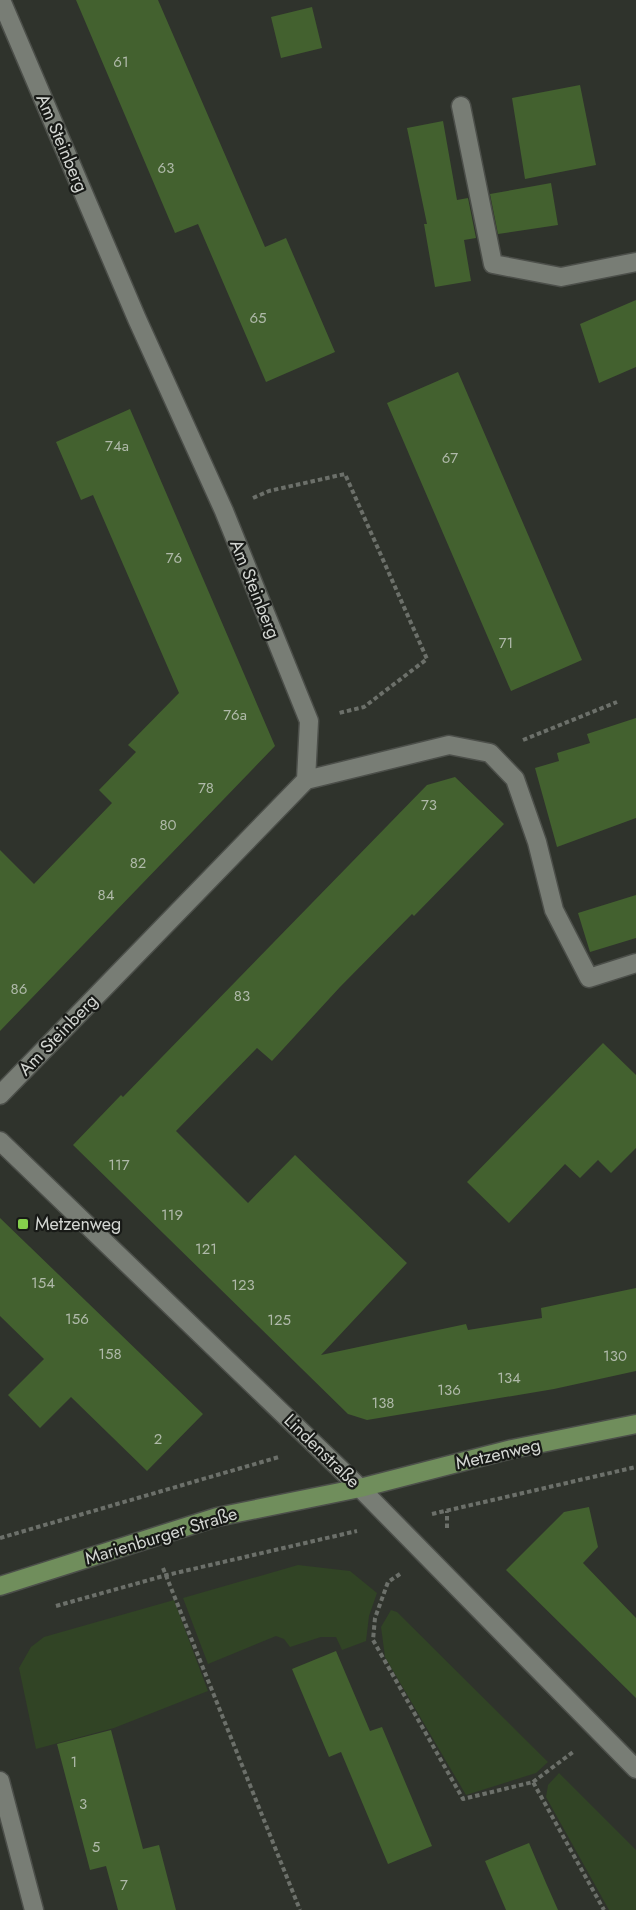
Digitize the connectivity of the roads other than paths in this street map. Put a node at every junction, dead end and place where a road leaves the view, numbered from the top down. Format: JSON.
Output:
{"nodes":[{"id":1,"x":1,"y":0,"type":"edge"},
{"id":2,"x":461,"y":106,"type":"dead end"},
{"id":3,"x":636,"y":262,"type":"edge"},
{"id":4,"x":306,"y":780,"type":"junction"},
{"id":5,"x":636,"y":963,"type":"edge"},
{"id":6,"x":0,"y":1095,"type":"edge"},
{"id":7,"x":0,"y":1141,"type":"edge"},
{"id":8,"x":636,"y":1424,"type":"edge"},
{"id":9,"x":360,"y":1488,"type":"junction"},
{"id":10,"x":0,"y":1586,"type":"edge"},
{"id":11,"x":636,"y":1769,"type":"edge"},
{"id":12,"x":0,"y":1781,"type":"edge"},
{"id":13,"x":34,"y":1910,"type":"edge"}],
"edges":[{"from":1,"to":4,"type":"street","name":"Am Steinberg"},
{"from":2,"to":3,"type":"street"},
{"from":4,"to":5,"type":"street"},
{"from":4,"to":6,"type":"street","name":"Am Steinberg"},
{"from":7,"to":9,"type":"street","name":"Lindenstraße"},
{"from":8,"to":9,"type":"main road","name":"Metzenweg"},
{"from":9,"to":10,"type":"main road","name":"Marienburger Straße"},
{"from":9,"to":11,"type":"street","name":"Lindenstraße"},
{"from":12,"to":13,"type":"street"}]}
